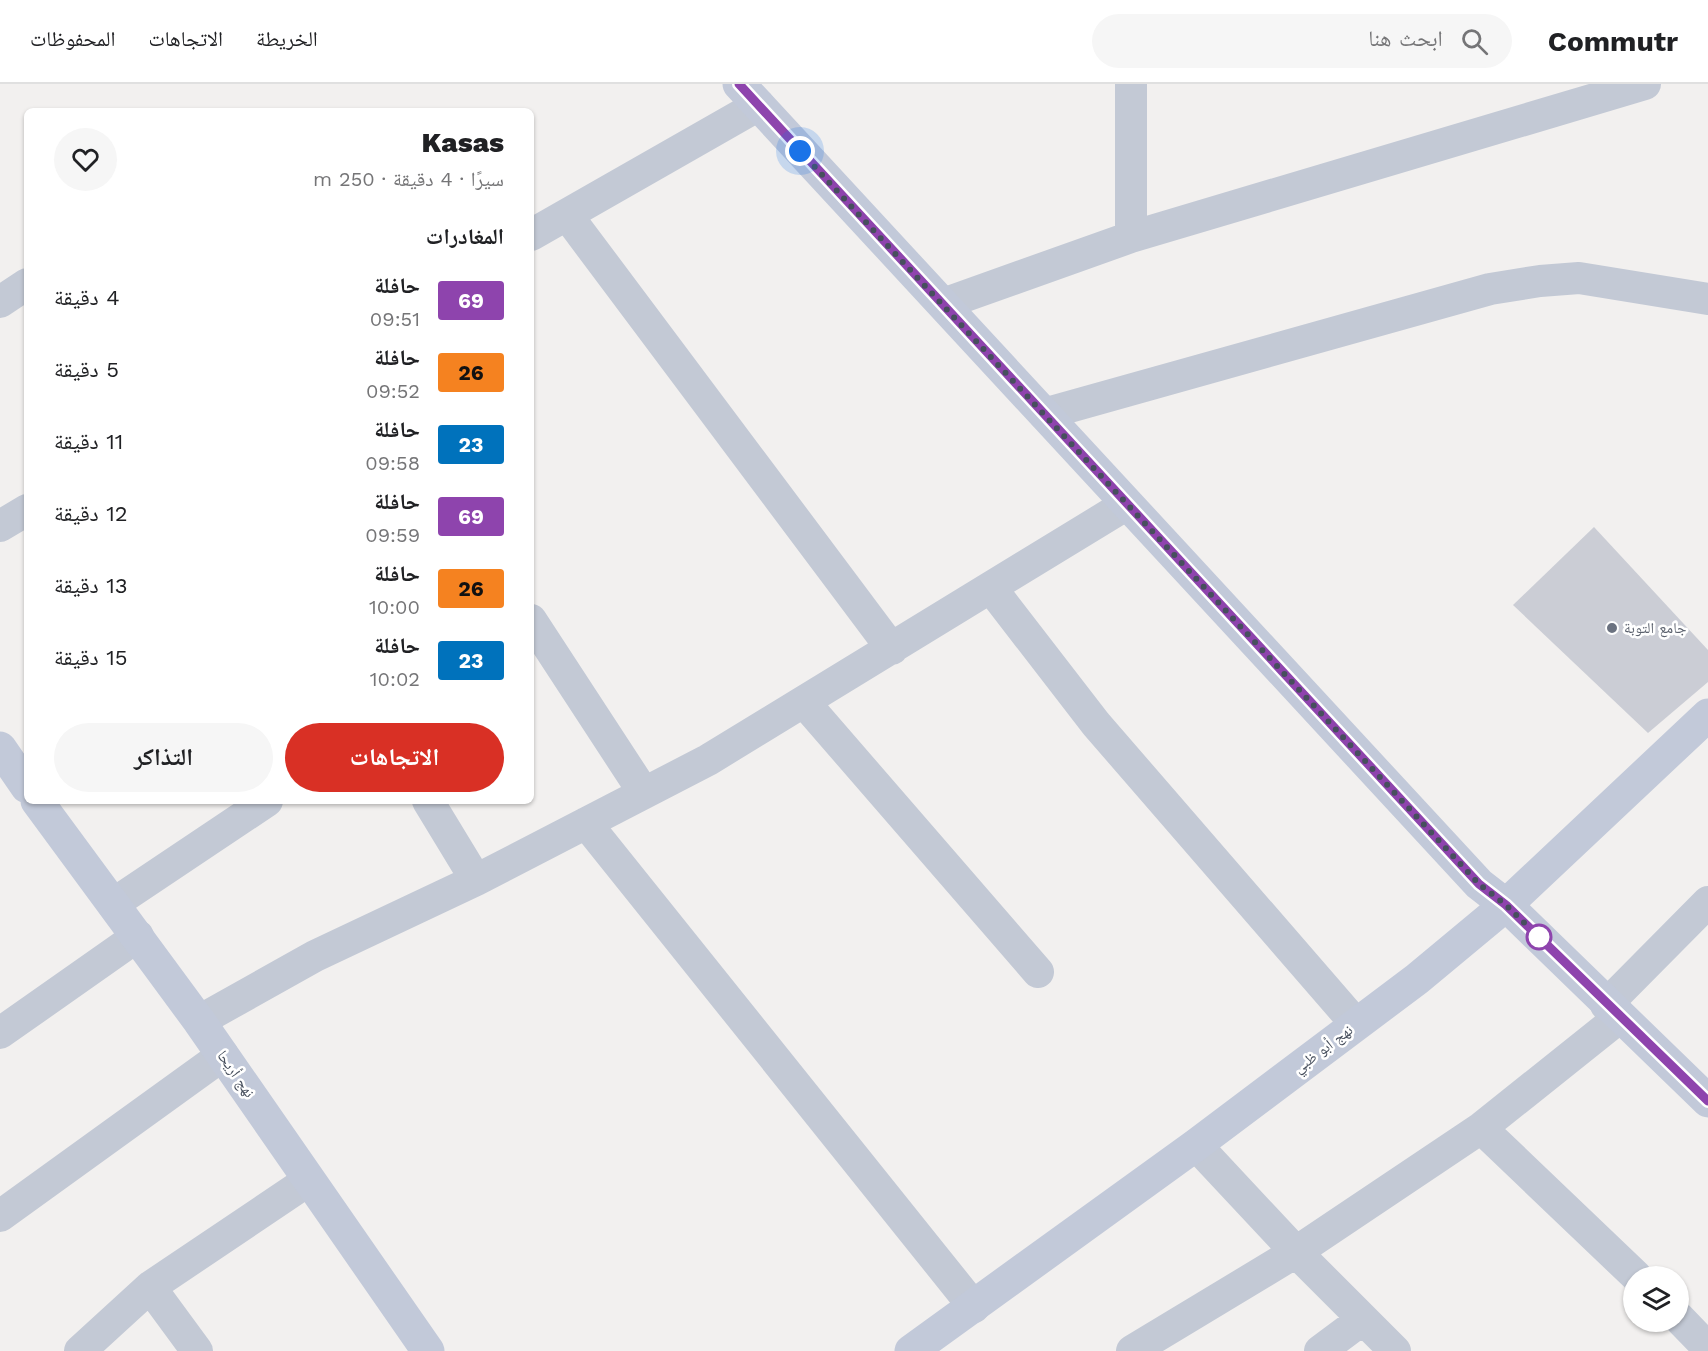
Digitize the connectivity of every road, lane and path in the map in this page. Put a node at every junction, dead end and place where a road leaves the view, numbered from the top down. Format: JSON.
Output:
{"nodes":[{"id":1,"x":1131,"y":84,"type":"edge"},
{"id":2,"x":1645,"y":84,"type":"edge"},
{"id":3,"x":749,"y":95,"type":"edge"},
{"id":4,"x":567,"y":215,"type":"junction"},
{"id":5,"x":534,"y":233,"type":"edge"},
{"id":6,"x":1131,"y":237,"type":"junction"},
{"id":7,"x":24,"y":286,"type":"edge"},
{"id":8,"x":1708,"y":299,"type":"edge"},
{"id":9,"x":0,"y":302,"type":"edge"},
{"id":10,"x":943,"y":304,"type":"junction"},
{"id":11,"x":1044,"y":414,"type":"junction"},
{"id":12,"x":1128,"y":504,"type":"junction"},
{"id":13,"x":991,"y":588,"type":"junction"},
{"id":14,"x":534,"y":625,"type":"edge"},
{"id":15,"x":892,"y":649,"type":"junction"},
{"id":16,"x":804,"y":702,"type":"junction"},
{"id":17,"x":1708,"y":715,"type":"edge"},
{"id":18,"x":0,"y":748,"type":"edge"},
{"id":19,"x":24,"y":783,"type":"edge"},
{"id":20,"x":644,"y":794,"type":"junction"},
{"id":21,"x":39,"y":804,"type":"edge"},
{"id":22,"x":430,"y":804,"type":"edge"},
{"id":23,"x":253,"y":805,"type":"edge"},
{"id":24,"x":586,"y":823,"type":"junction"},
{"id":25,"x":476,"y":880,"type":"junction"},
{"id":26,"x":1708,"y":903,"type":"edge"},
{"id":27,"x":113,"y":904,"type":"junction"},
{"id":28,"x":1506,"y":905,"type":"junction"},
{"id":29,"x":138,"y":936,"type":"junction"},
{"id":30,"x":1038,"y":972,"type":"dead end"},
{"id":31,"x":1613,"y":1011,"type":"junction"},
{"id":32,"x":199,"y":1021,"type":"junction"},
{"id":33,"x":1356,"y":1024,"type":"junction"},
{"id":34,"x":0,"y":1033,"type":"edge"},
{"id":35,"x":223,"y":1055,"type":"junction"},
{"id":36,"x":1708,"y":1101,"type":"edge"},
{"id":37,"x":1481,"y":1128,"type":"junction"},
{"id":38,"x":1196,"y":1145,"type":"junction"},
{"id":39,"x":309,"y":1180,"type":"junction"},
{"id":40,"x":0,"y":1216,"type":"edge"},
{"id":41,"x":1296,"y":1252,"type":"junction"},
{"id":42,"x":1626,"y":1266,"type":"edge"},
{"id":43,"x":150,"y":1287,"type":"junction"},
{"id":44,"x":974,"y":1307,"type":"junction"},
{"id":45,"x":1363,"y":1319,"type":"junction"},
{"id":46,"x":1689,"y":1328,"type":"edge"},
{"id":47,"x":1708,"y":1348,"type":"edge"},
{"id":48,"x":80,"y":1351,"type":"edge"},
{"id":49,"x":197,"y":1351,"type":"edge"},
{"id":50,"x":428,"y":1351,"type":"edge"},
{"id":51,"x":911,"y":1351,"type":"edge"},
{"id":52,"x":1132,"y":1351,"type":"edge"},
{"id":53,"x":1320,"y":1351,"type":"edge"},
{"id":54,"x":1395,"y":1351,"type":"edge"}],
"edges":[{"from":1,"to":6,"type":"street"},
{"from":2,"to":6,"type":"street"},
{"from":3,"to":4,"type":"street"},
{"from":3,"to":10,"type":"street"},
{"from":4,"to":5,"type":"street"},
{"from":4,"to":15,"type":"street"},
{"from":6,"to":10,"type":"street"},
{"from":7,"to":9,"type":"street"},
{"from":8,"to":11,"type":"street"},
{"from":10,"to":11,"type":"street"},
{"from":11,"to":12,"type":"street"},
{"from":12,"to":13,"type":"street"},
{"from":12,"to":28,"type":"street"},
{"from":13,"to":15,"type":"street"},
{"from":13,"to":33,"type":"street"},
{"from":14,"to":20,"type":"street"},
{"from":15,"to":16,"type":"street"},
{"from":16,"to":20,"type":"street"},
{"from":16,"to":30,"type":"street"},
{"from":17,"to":28,"type":"street","name":"نهج أبو ظبي"},
{"from":18,"to":19,"type":"street"},
{"from":20,"to":24,"type":"street"},
{"from":21,"to":27,"type":"street","name":"نهج أريحا"},
{"from":22,"to":25,"type":"street"},
{"from":23,"to":27,"type":"street"},
{"from":24,"to":25,"type":"street"},
{"from":24,"to":44,"type":"street"},
{"from":25,"to":32,"type":"street"},
{"from":26,"to":31,"type":"street"},
{"from":27,"to":29,"type":"street","name":"نهج أريحا"},
{"from":28,"to":31,"type":"street"},
{"from":28,"to":33,"type":"street","name":"نهج أبو ظبي"},
{"from":29,"to":32,"type":"street","name":"نهج أريحا"},
{"from":29,"to":34,"type":"street"},
{"from":31,"to":36,"type":"street"},
{"from":31,"to":37,"type":"street"},
{"from":32,"to":35,"type":"street","name":"نهج أريحا"},
{"from":33,"to":38,"type":"street","name":"نهج أبو ظبي"},
{"from":35,"to":39,"type":"street","name":"نهج أريحا"},
{"from":35,"to":40,"type":"street"},
{"from":37,"to":41,"type":"street"},
{"from":37,"to":42,"type":"street"},
{"from":38,"to":41,"type":"street"},
{"from":38,"to":44,"type":"street","name":"نهج أبو ظبي"},
{"from":39,"to":43,"type":"street"},
{"from":39,"to":50,"type":"street","name":"نهج أريحا"},
{"from":41,"to":45,"type":"street"},
{"from":41,"to":52,"type":"street"},
{"from":43,"to":48,"type":"street"},
{"from":43,"to":49,"type":"street"},
{"from":44,"to":51,"type":"street","name":"نهج أبو ظبي"},
{"from":45,"to":53,"type":"street"},
{"from":45,"to":54,"type":"street"},
{"from":46,"to":47,"type":"street"}]}
